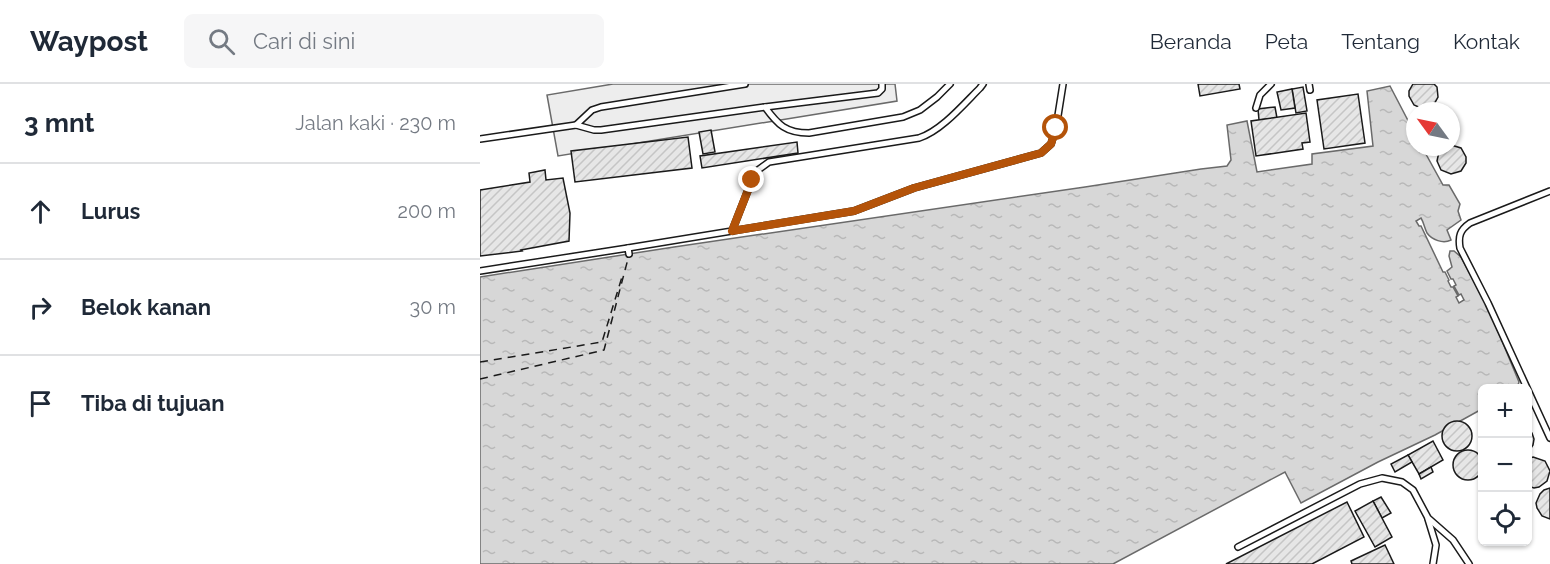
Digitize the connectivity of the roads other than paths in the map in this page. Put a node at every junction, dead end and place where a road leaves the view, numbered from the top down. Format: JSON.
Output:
{"nodes":[{"id":1,"x":745,"y":84,"type":"edge"},
{"id":2,"x":882,"y":84,"type":"edge"},
{"id":3,"x":950,"y":84,"type":"edge"},
{"id":4,"x":983,"y":84,"type":"edge"},
{"id":5,"x":1063,"y":84,"type":"edge"},
{"id":6,"x":1271,"y":84,"type":"edge"},
{"id":7,"x":765,"y":107,"type":"junction"},
{"id":8,"x":1256,"y":108,"type":"dead end"},
{"id":9,"x":576,"y":125,"type":"junction"},
{"id":10,"x":480,"y":139,"type":"edge"},
{"id":11,"x":1550,"y":191,"type":"edge"},
{"id":12,"x":732,"y":231,"type":"junction"},
{"id":13,"x":480,"y":271,"type":"edge"},
{"id":14,"x":1550,"y":438,"type":"edge"},
{"id":15,"x":1428,"y":518,"type":"junction"},
{"id":16,"x":1238,"y":547,"type":"dead end"},
{"id":17,"x":1433,"y":564,"type":"edge"},
{"id":18,"x":1469,"y":564,"type":"edge"}],
"edges":[{"from":1,"to":9,"type":"lane"},
{"from":2,"to":7,"type":"lane"},
{"from":3,"to":7,"type":"lane"},
{"from":4,"to":12,"type":"lane"},
{"from":5,"to":12,"type":"lane"},
{"from":6,"to":8,"type":"lane"},
{"from":7,"to":9,"type":"lane"},
{"from":9,"to":10,"type":"lane"},
{"from":11,"to":14,"type":"lane"},
{"from":12,"to":13,"type":"lane"},
{"from":15,"to":16,"type":"lane"},
{"from":15,"to":17,"type":"lane"},
{"from":15,"to":18,"type":"lane"}]}
